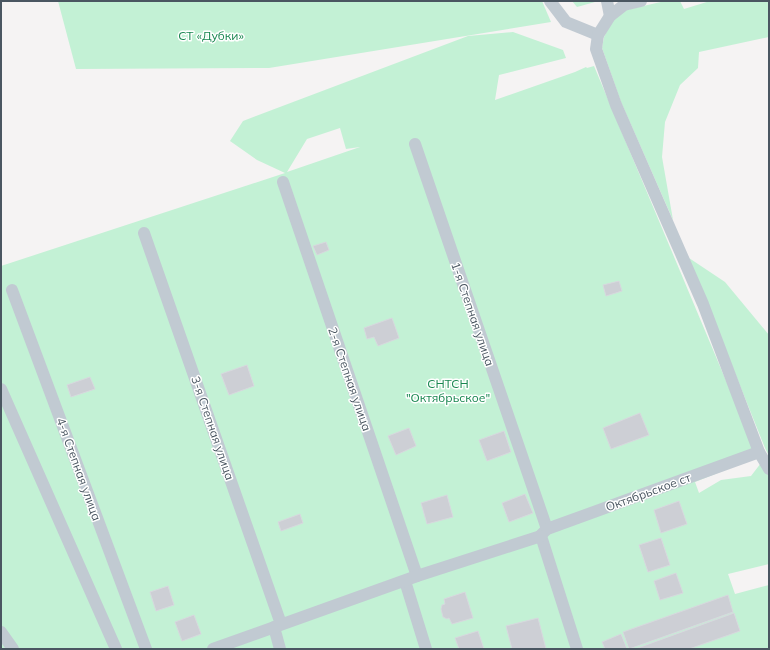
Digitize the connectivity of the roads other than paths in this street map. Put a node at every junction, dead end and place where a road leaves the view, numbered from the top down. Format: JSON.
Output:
{"nodes":[{"id":1,"x":550,"y":1,"type":"edge"},
{"id":2,"x":606,"y":1,"type":"edge"},
{"id":3,"x":641,"y":1,"type":"edge"},
{"id":4,"x":610,"y":16,"type":"junction"},
{"id":5,"x":598,"y":35,"type":"junction"},
{"id":6,"x":415,"y":144,"type":"dead end"},
{"id":7,"x":283,"y":182,"type":"dead end"},
{"id":8,"x":144,"y":232,"type":"dead end"},
{"id":9,"x":12,"y":290,"type":"dead end"},
{"id":10,"x":1,"y":389,"type":"edge"},
{"id":11,"x":759,"y":452,"type":"junction"},
{"id":12,"x":769,"y":469,"type":"edge"},
{"id":13,"x":544,"y":532,"type":"junction"},
{"id":14,"x":417,"y":576,"type":"junction"},
{"id":15,"x":405,"y":581,"type":"junction"},
{"id":16,"x":278,"y":625,"type":"junction"},
{"id":17,"x":1,"y":632,"type":"edge"},
{"id":18,"x":13,"y":649,"type":"edge"},
{"id":19,"x":116,"y":649,"type":"edge"},
{"id":20,"x":146,"y":649,"type":"edge"},
{"id":21,"x":213,"y":649,"type":"edge"},
{"id":22,"x":280,"y":649,"type":"edge"},
{"id":23,"x":426,"y":649,"type":"edge"},
{"id":24,"x":576,"y":649,"type":"edge"}],
"edges":[{"from":1,"to":5,"type":"street"},
{"from":2,"to":4,"type":"street"},
{"from":3,"to":4,"type":"street"},
{"from":4,"to":5,"type":"street"},
{"from":5,"to":11,"type":"street"},
{"from":6,"to":13,"type":"street","name":"1-я Степная улица"},
{"from":7,"to":14,"type":"street","name":"2-я Степная улица"},
{"from":8,"to":16,"type":"street","name":"3-я Степная улица"},
{"from":9,"to":20,"type":"street","name":"4-я Степная улица"},
{"from":10,"to":19,"type":"street"},
{"from":11,"to":12,"type":"street"},
{"from":11,"to":13,"type":"street","name":"Октябрьское ст"},
{"from":13,"to":14,"type":"street","name":"Октябрьское ст"},
{"from":13,"to":24,"type":"street","name":"1-я Степная улица"},
{"from":14,"to":15,"type":"street","name":"Октябрьское ст"},
{"from":15,"to":16,"type":"street","name":"Октябрьское ст"},
{"from":15,"to":23,"type":"street"},
{"from":16,"to":21,"type":"street","name":"Октябрьское ст"},
{"from":16,"to":22,"type":"street","name":"3-я Степная улица"},
{"from":17,"to":18,"type":"street"}]}
